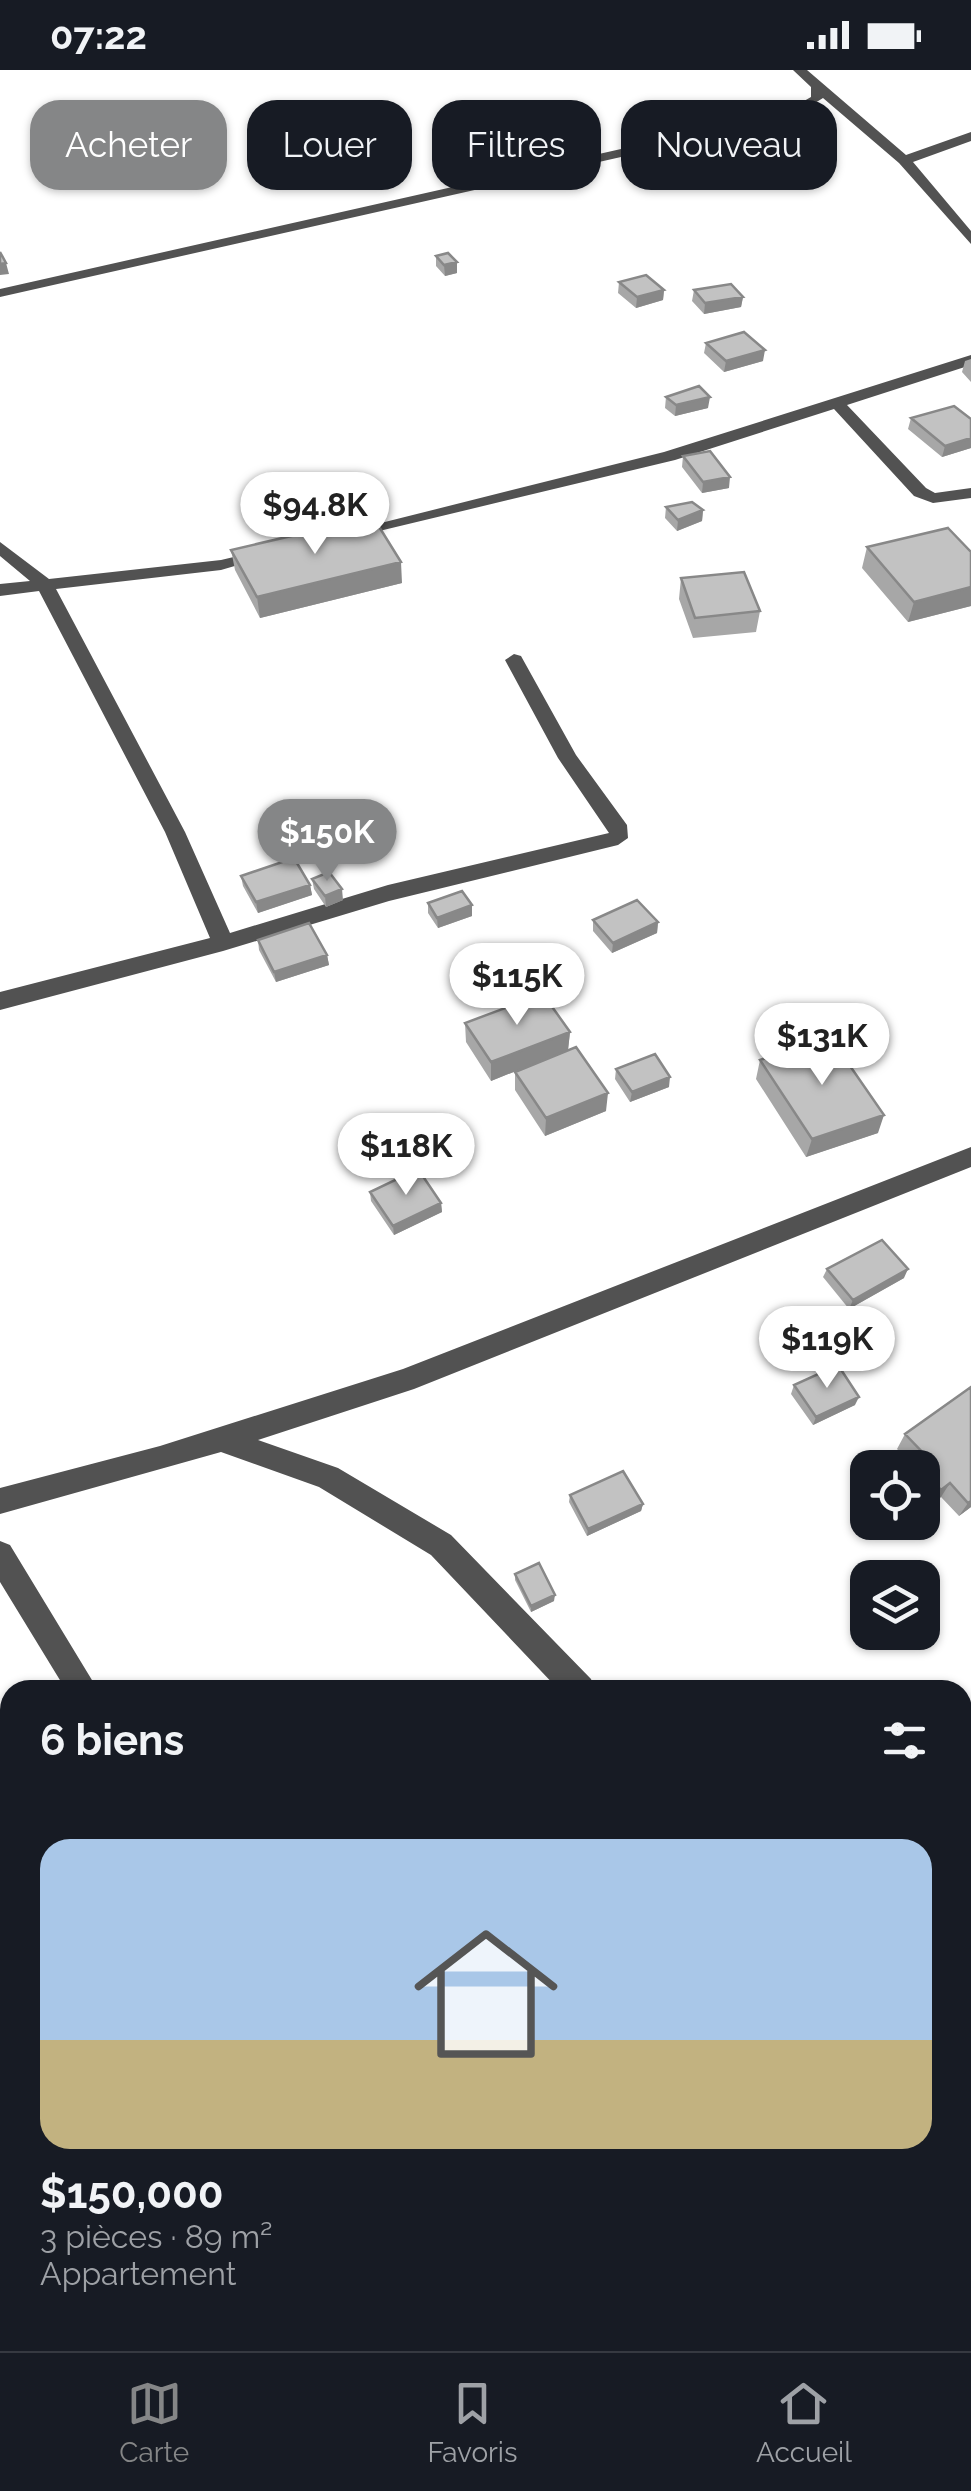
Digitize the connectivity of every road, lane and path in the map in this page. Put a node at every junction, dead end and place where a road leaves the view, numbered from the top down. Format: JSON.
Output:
{"nodes":[{"id":1,"x":799,"y":70,"type":"edge"},
{"id":2,"x":817,"y":86,"type":"junction"},
{"id":3,"x":816,"y":100,"type":"edge"},
{"id":4,"x":837,"y":122,"type":"edge"},
{"id":5,"x":861,"y":125,"type":"junction"},
{"id":6,"x":971,"y":136,"type":"edge"},
{"id":7,"x":621,"y":153,"type":"edge"},
{"id":8,"x":904,"y":160,"type":"junction"},
{"id":9,"x":971,"y":240,"type":"edge"},
{"id":10,"x":0,"y":293,"type":"edge"},
{"id":11,"x":971,"y":360,"type":"edge"},
{"id":12,"x":837,"y":402,"type":"junction"},
{"id":13,"x":971,"y":493,"type":"edge"},
{"id":14,"x":332,"y":538,"type":"edge"},
{"id":15,"x":0,"y":547,"type":"edge"},
{"id":16,"x":277,"y":551,"type":"edge"},
{"id":17,"x":44,"y":584,"type":"junction"},
{"id":18,"x":0,"y":590,"type":"edge"},
{"id":19,"x":514,"y":660,"type":"dead end"},
{"id":20,"x":222,"y":943,"type":"junction"},
{"id":21,"x":0,"y":1001,"type":"edge"},
{"id":22,"x":971,"y":1157,"type":"edge"},
{"id":23,"x":222,"y":1440,"type":"junction"},
{"id":24,"x":0,"y":1500,"type":"edge"},
{"id":25,"x":0,"y":1556,"type":"edge"},
{"id":26,"x":77,"y":1680,"type":"edge"},
{"id":27,"x":570,"y":1680,"type":"edge"}],
"edges":[{"from":1,"to":2,"type":"street"},
{"from":2,"to":3,"type":"street"},
{"from":2,"to":5,"type":"street"},
{"from":4,"to":5,"type":"street"},
{"from":5,"to":8,"type":"street"},
{"from":6,"to":8,"type":"street"},
{"from":7,"to":10,"type":"street"},
{"from":8,"to":9,"type":"street"},
{"from":11,"to":12,"type":"street"},
{"from":12,"to":13,"type":"street"},
{"from":12,"to":14,"type":"street"},
{"from":15,"to":17,"type":"street"},
{"from":16,"to":17,"type":"street"},
{"from":17,"to":18,"type":"street"},
{"from":17,"to":20,"type":"street"},
{"from":19,"to":20,"type":"street"},
{"from":20,"to":21,"type":"street"},
{"from":22,"to":23,"type":"street"},
{"from":23,"to":24,"type":"street"},
{"from":23,"to":27,"type":"street"},
{"from":25,"to":26,"type":"street"}]}
